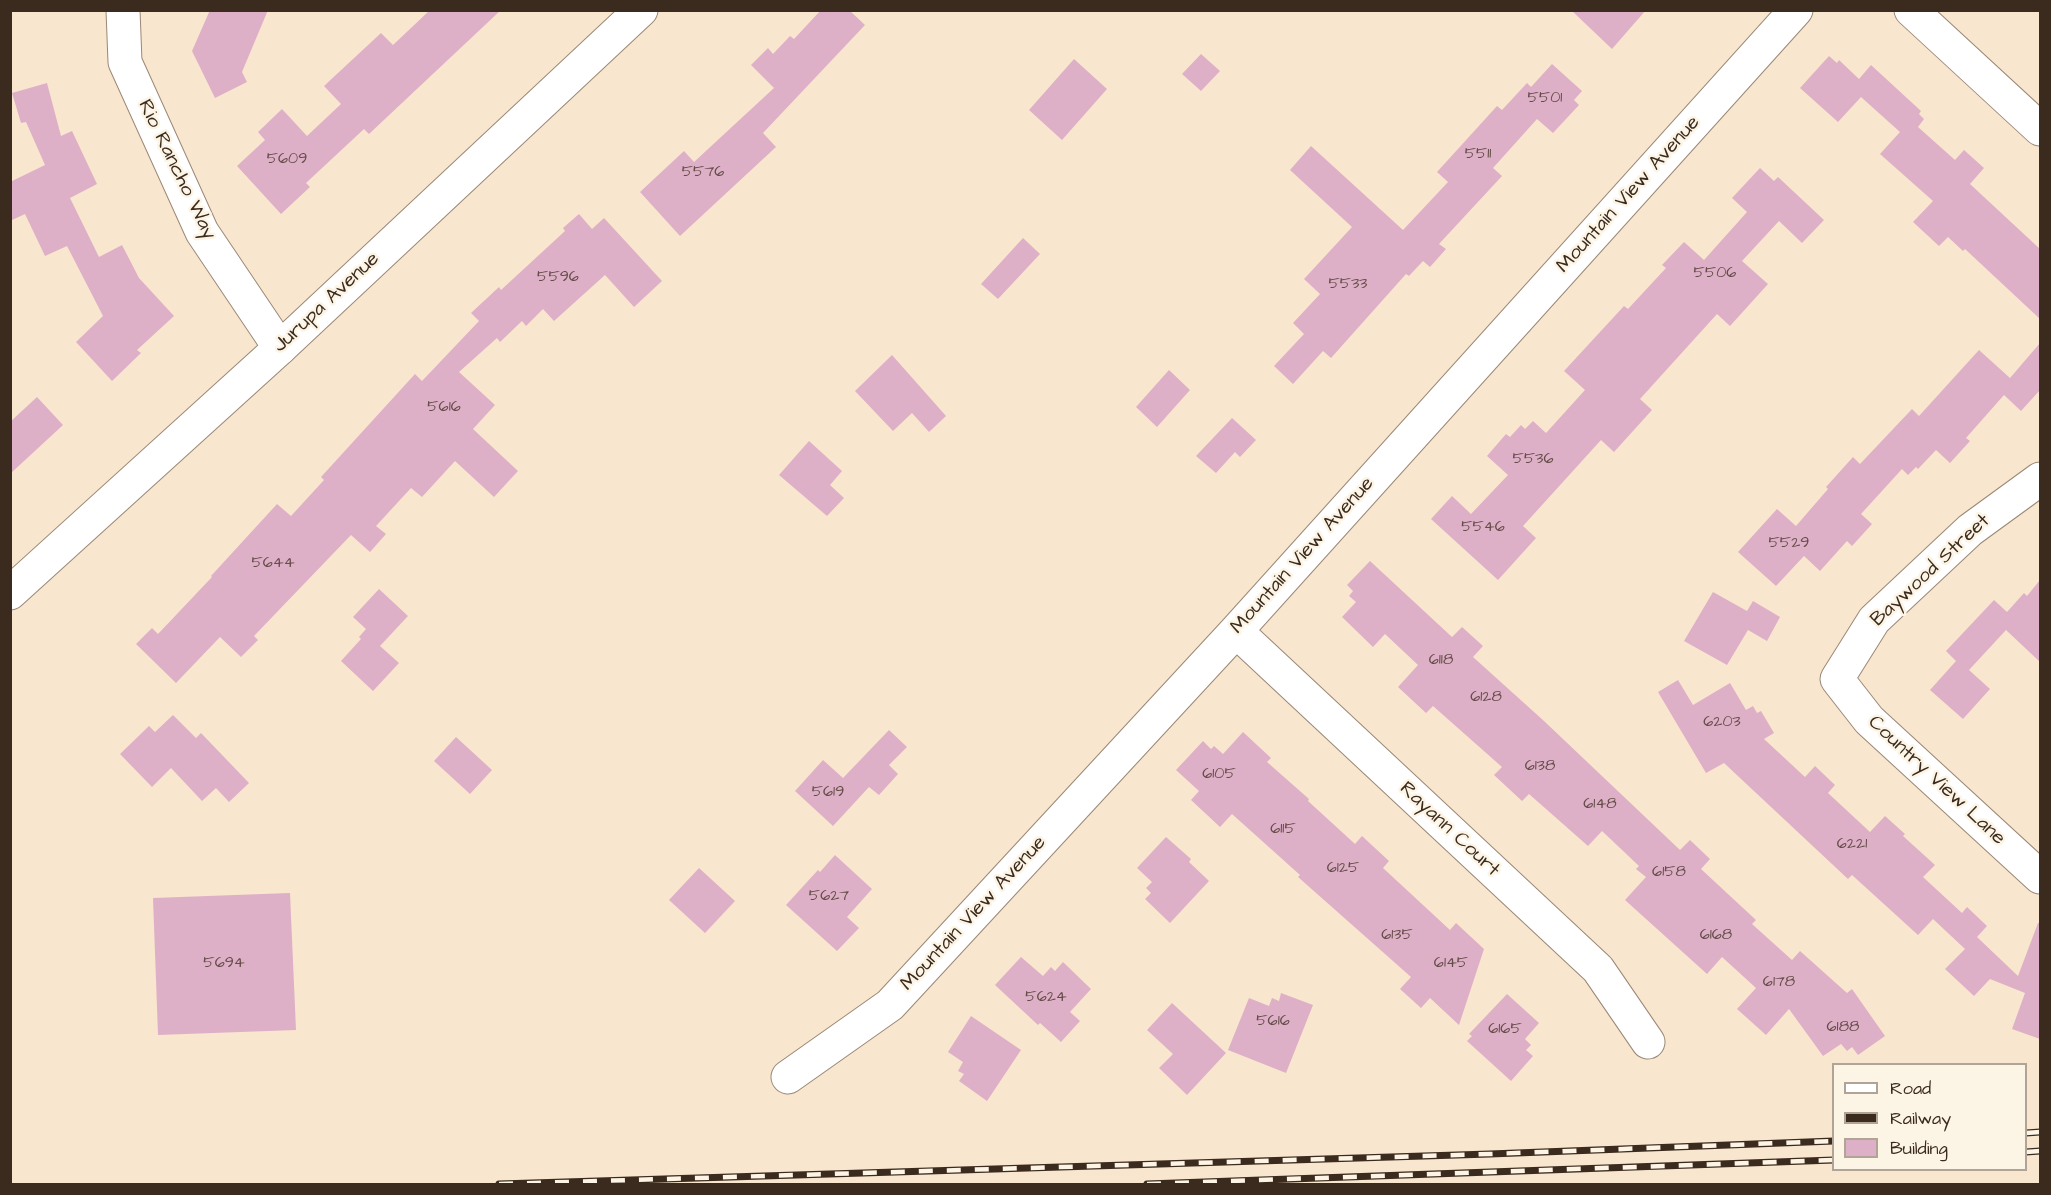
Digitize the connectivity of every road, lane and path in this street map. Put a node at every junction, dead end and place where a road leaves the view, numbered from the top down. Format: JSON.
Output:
{"nodes":[{"id":1,"x":123,"y":10,"type":"edge"},
{"id":2,"x":641,"y":10,"type":"edge"},
{"id":3,"x":1796,"y":10,"type":"edge"},
{"id":4,"x":1911,"y":10,"type":"edge"},
{"id":5,"x":2040,"y":129,"type":"edge"},
{"id":6,"x":280,"y":348,"type":"junction"},
{"id":7,"x":2040,"y":479,"type":"edge"},
{"id":8,"x":10,"y":593,"type":"edge"},
{"id":9,"x":1236,"y":631,"type":"junction"},
{"id":10,"x":1837,"y":679,"type":"joint"},
{"id":11,"x":2040,"y":877,"type":"edge"},
{"id":12,"x":1648,"y":1042,"type":"dead end"},
{"id":13,"x":788,"y":1077,"type":"dead end"}],
"edges":[{"from":1,"to":6,"type":"street","name":"Rio Rancho Way"},
{"from":2,"to":6,"type":"street","name":"Jurupa Avenue"},
{"from":3,"to":9,"type":"street","name":"Mountain View Avenue"},
{"from":4,"to":5,"type":"street"},
{"from":6,"to":8,"type":"street","name":"Jurupa Avenue"},
{"from":7,"to":10,"type":"street","name":"Baywood Street"},
{"from":9,"to":12,"type":"street","name":"Rayann Court"},
{"from":9,"to":13,"type":"street","name":"Mountain View Avenue"},
{"from":10,"to":11,"type":"street","name":"Country View Lane"}]}
